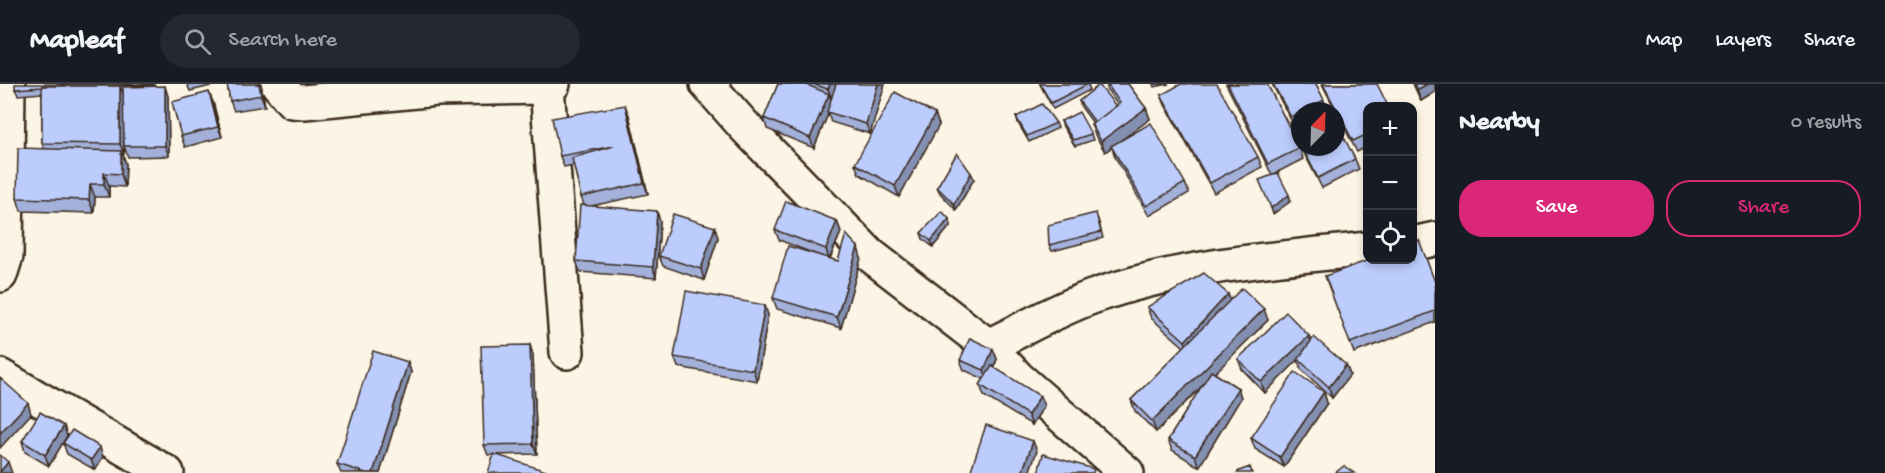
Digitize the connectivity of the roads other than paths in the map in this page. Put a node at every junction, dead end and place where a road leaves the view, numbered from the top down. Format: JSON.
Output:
{"nodes":[{"id":1,"x":8,"y":84,"type":"edge"},
{"id":2,"x":278,"y":84,"type":"edge"},
{"id":3,"x":707,"y":84,"type":"edge"},
{"id":4,"x":550,"y":85,"type":"edge"},
{"id":5,"x":1435,"y":239,"type":"edge"},
{"id":6,"x":1417,"y":243,"type":"edge"},
{"id":7,"x":1363,"y":250,"type":"edge"},
{"id":8,"x":0,"y":275,"type":"edge"},
{"id":9,"x":988,"y":346,"type":"junction"},
{"id":10,"x":567,"y":352,"type":"dead end"},
{"id":11,"x":0,"y":376,"type":"edge"},
{"id":12,"x":167,"y":473,"type":"edge"},
{"id":13,"x":1127,"y":473,"type":"edge"}],
"edges":[{"from":1,"to":8,"type":"street"},
{"from":2,"to":4,"type":"street"},
{"from":3,"to":9,"type":"street"},
{"from":4,"to":10,"type":"street"},
{"from":5,"to":6,"type":"street"},
{"from":7,"to":9,"type":"street"},
{"from":9,"to":13,"type":"street"},
{"from":11,"to":12,"type":"street"}]}
